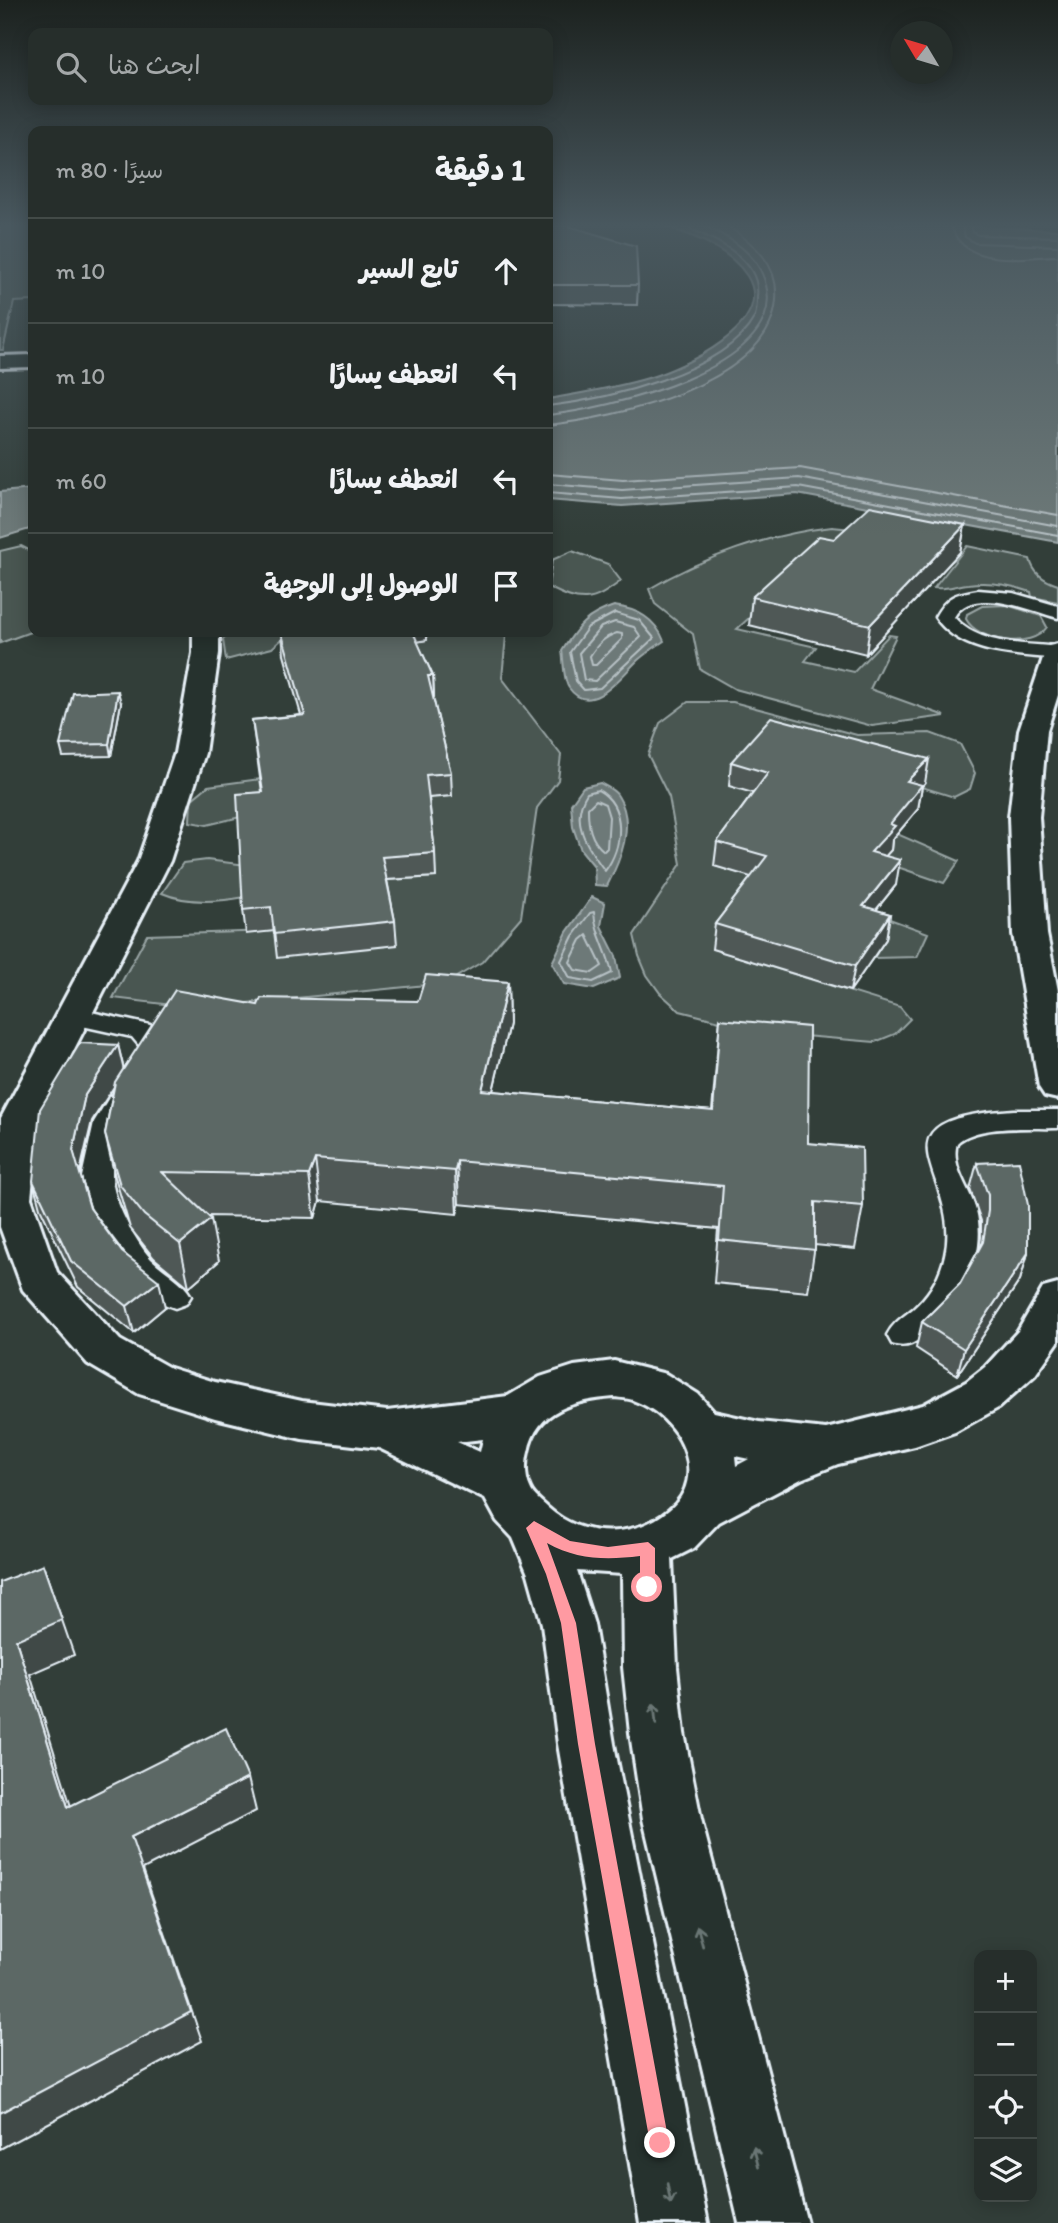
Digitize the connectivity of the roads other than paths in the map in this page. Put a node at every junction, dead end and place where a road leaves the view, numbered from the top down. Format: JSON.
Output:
{"nodes":[{"id":1,"x":28,"y":361,"type":"edge"},
{"id":2,"x":0,"y":362,"type":"edge"},
{"id":3,"x":1058,"y":612,"type":"edge"},
{"id":4,"x":206,"y":637,"type":"edge"},
{"id":5,"x":1058,"y":653,"type":"edge"},
{"id":6,"x":73,"y":1016,"type":"junction"},
{"id":7,"x":1054,"y":1049,"type":"edge"},
{"id":8,"x":1058,"y":1087,"type":"edge"},
{"id":9,"x":1058,"y":1119,"type":"edge"},
{"id":10,"x":174,"y":1296,"type":"dead end"},
{"id":11,"x":1058,"y":1300,"type":"edge"},
{"id":12,"x":902,"y":1335,"type":"dead end"},
{"id":13,"x":520,"y":1413,"type":"junction"},
{"id":14,"x":701,"y":1427,"type":"junction"},
{"id":15,"x":387,"y":1430,"type":"junction"},
{"id":16,"x":838,"y":1444,"type":"junction"},
{"id":17,"x":520,"y":1507,"type":"junction"},
{"id":18,"x":701,"y":1508,"type":"junction"},
{"id":19,"x":648,"y":1548,"type":"junction"},
{"id":20,"x":674,"y":2223,"type":"edge"},
{"id":21,"x":773,"y":2223,"type":"edge"}],
"edges":[{"from":1,"to":2,"type":"street"},
{"from":3,"to":5,"type":"lane"},
{"from":4,"to":6,"type":"street"},
{"from":5,"to":7,"type":"street"},
{"from":6,"to":10,"type":"lane"},
{"from":6,"to":15,"type":"street"},
{"from":7,"to":8,"type":"street"},
{"from":9,"to":12,"type":"lane"},
{"from":11,"to":16,"type":"street"},
{"from":13,"to":14,"type":"street"},
{"from":13,"to":15,"type":"street"},
{"from":13,"to":17,"type":"street"},
{"from":14,"to":16,"type":"street"},
{"from":14,"to":18,"type":"street"},
{"from":15,"to":17,"type":"street"},
{"from":16,"to":18,"type":"street"},
{"from":17,"to":19,"type":"street"},
{"from":17,"to":20,"type":"street","one_way":true},
{"from":18,"to":19,"type":"street"},
{"from":21,"to":19,"type":"street","one_way":true}]}
